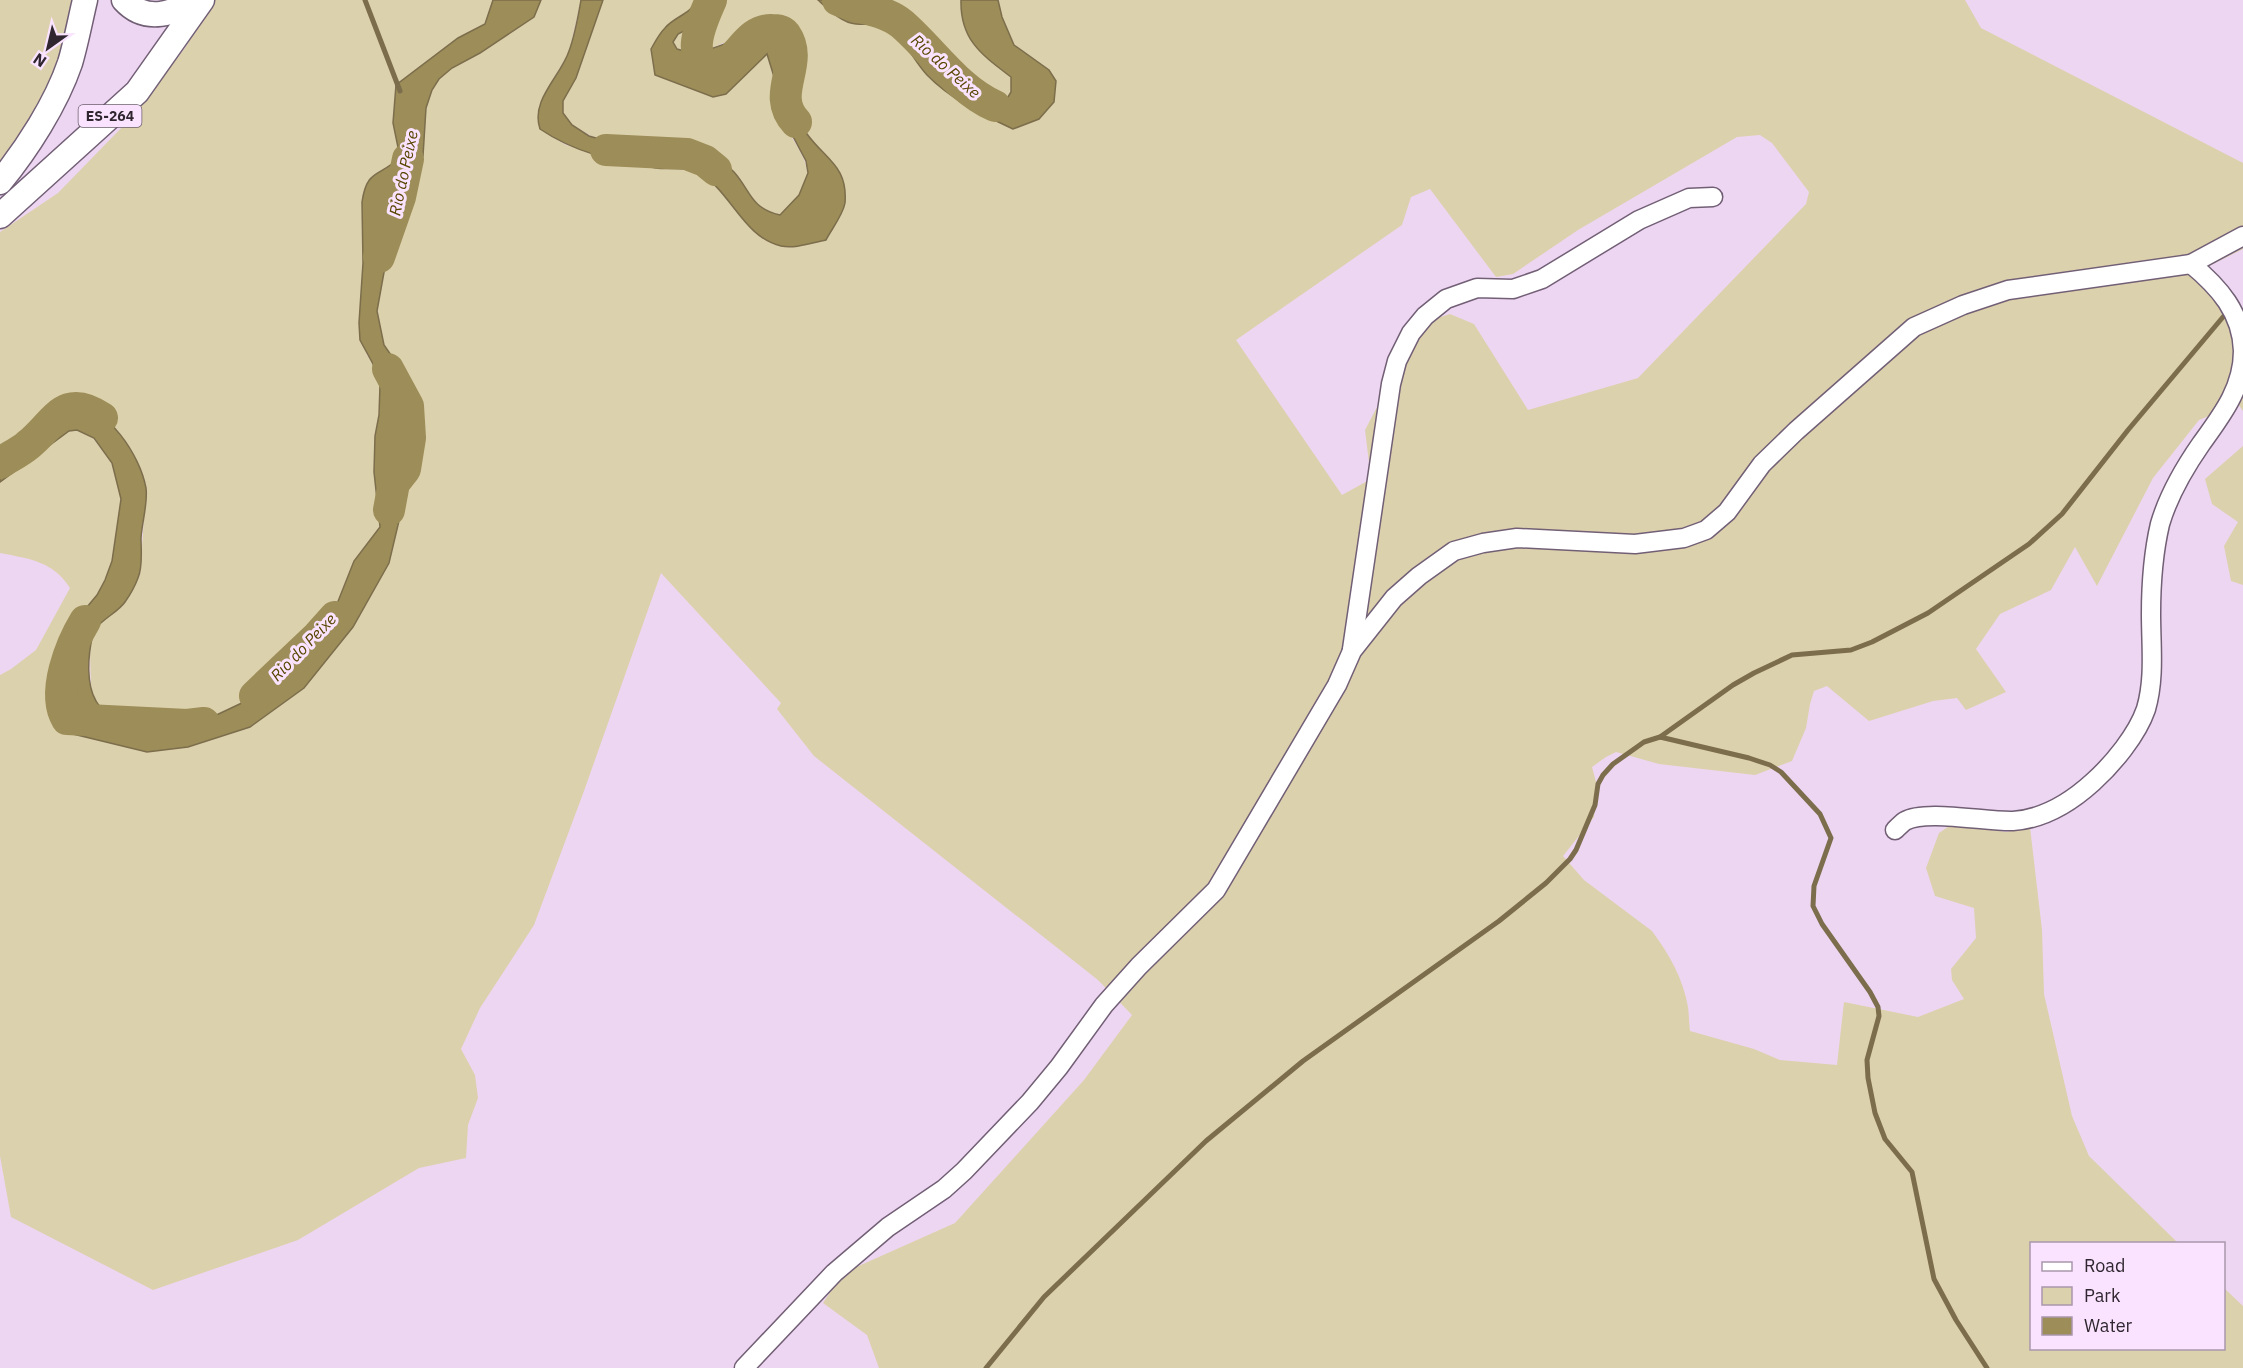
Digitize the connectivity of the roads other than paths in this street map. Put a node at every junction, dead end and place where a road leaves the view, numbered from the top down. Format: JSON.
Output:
{"nodes":[{"id":1,"x":85,"y":0,"type":"edge"},
{"id":2,"x":124,"y":0,"type":"edge"},
{"id":3,"x":200,"y":0,"type":"edge"},
{"id":4,"x":0,"y":182,"type":"edge"},
{"id":5,"x":1713,"y":197,"type":"dead end"},
{"id":6,"x":0,"y":216,"type":"edge"},
{"id":7,"x":2243,"y":237,"type":"edge"},
{"id":8,"x":2192,"y":264,"type":"junction"},
{"id":9,"x":1352,"y":651,"type":"junction"},
{"id":10,"x":1895,"y":830,"type":"dead end"},
{"id":11,"x":744,"y":1368,"type":"edge"}],
"edges":[{"from":1,"to":4,"type":"main road"},
{"from":2,"to":3,"type":"main road"},
{"from":3,"to":6,"type":"main road","number":"ES-264"},
{"from":5,"to":9,"type":"street"},
{"from":7,"to":8,"type":"street"},
{"from":8,"to":9,"type":"street"},
{"from":8,"to":10,"type":"street"},
{"from":9,"to":11,"type":"street"}]}
